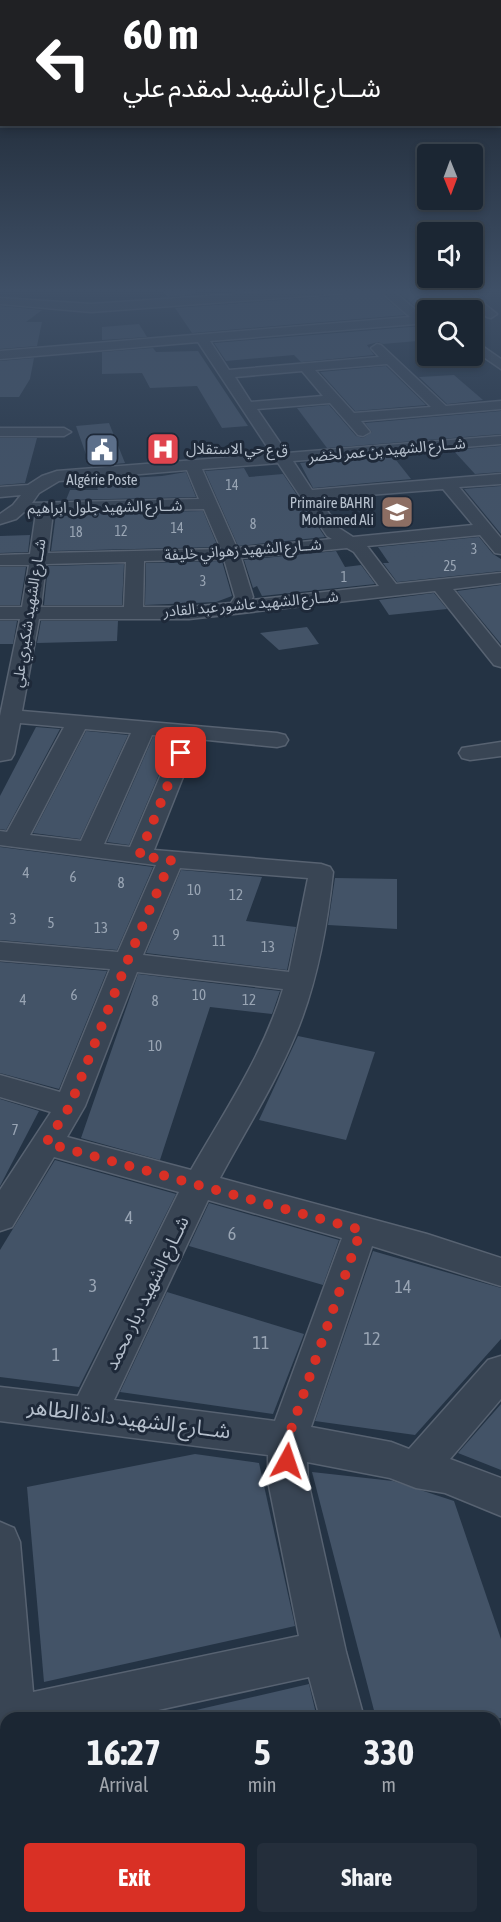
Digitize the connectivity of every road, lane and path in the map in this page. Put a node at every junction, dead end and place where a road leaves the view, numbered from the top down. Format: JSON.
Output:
{"nodes":[{"id":1,"x":228,"y":380,"type":"edge"},
{"id":2,"x":317,"y":380,"type":"edge"},
{"id":3,"x":411,"y":380,"type":"edge"},
{"id":4,"x":334,"y":399,"type":"junction"},
{"id":5,"x":501,"y":405,"type":"edge"},
{"id":6,"x":248,"y":406,"type":"junction"},
{"id":7,"x":443,"y":410,"type":"junction"},
{"id":8,"x":351,"y":418,"type":"junction"},
{"id":9,"x":0,"y":432,"type":"edge"},
{"id":10,"x":64,"y":432,"type":"dead end"},
{"id":11,"x":501,"y":440,"type":"edge"},
{"id":12,"x":435,"y":446,"type":"junction"},
{"id":13,"x":379,"y":450,"type":"junction"},
{"id":14,"x":283,"y":459,"type":"junction"},
{"id":15,"x":193,"y":466,"type":"junction"},
{"id":16,"x":501,"y":479,"type":"edge"},
{"id":17,"x":468,"y":482,"type":"junction"},
{"id":18,"x":448,"y":484,"type":"junction"},
{"id":19,"x":32,"y":490,"type":"junction"},
{"id":20,"x":0,"y":492,"type":"edge"},
{"id":21,"x":309,"y":495,"type":"junction"},
{"id":22,"x":209,"y":504,"type":"junction"},
{"id":23,"x":17,"y":508,"type":"junction"},
{"id":24,"x":45,"y":508,"type":"junction"},
{"id":25,"x":0,"y":509,"type":"edge"},
{"id":26,"x":0,"y":519,"type":"edge"},
{"id":27,"x":484,"y":530,"type":"junction"},
{"id":28,"x":351,"y":542,"type":"junction"},
{"id":29,"x":501,"y":549,"type":"edge"},
{"id":30,"x":231,"y":554,"type":"junction"},
{"id":31,"x":135,"y":556,"type":"junction"},
{"id":32,"x":38,"y":559,"type":"junction"},
{"id":33,"x":0,"y":560,"type":"edge"},
{"id":34,"x":501,"y":578,"type":"edge"},
{"id":35,"x":440,"y":585,"type":"junction"},
{"id":36,"x":391,"y":590,"type":"junction"},
{"id":37,"x":238,"y":607,"type":"junction"},
{"id":38,"x":0,"y":614,"type":"edge"},
{"id":39,"x":32,"y":614,"type":"junction"},
{"id":40,"x":133,"y":614,"type":"junction"},
{"id":41,"x":501,"y":661,"type":"edge"},
{"id":42,"x":9,"y":705,"type":"edge"},
{"id":43,"x":78,"y":721,"type":"junction"},
{"id":44,"x":146,"y":727,"type":"junction"},
{"id":45,"x":190,"y":732,"type":"junction"},
{"id":46,"x":277,"y":740,"type":"dead end"},
{"id":47,"x":501,"y":749,"type":"edge"},
{"id":48,"x":470,"y":753,"type":"dead end"},
{"id":49,"x":2,"y":754,"type":"edge"},
{"id":50,"x":8,"y":839,"type":"edge"},
{"id":51,"x":89,"y":850,"type":"junction"},
{"id":52,"x":139,"y":856,"type":"junction"},
{"id":53,"x":171,"y":860,"type":"junction"},
{"id":54,"x":0,"y":951,"type":"edge"},
{"id":55,"x":127,"y":962,"type":"junction"},
{"id":56,"x":300,"y":982,"type":"junction"},
{"id":57,"x":0,"y":1086,"type":"edge"},
{"id":58,"x":70,"y":1106,"type":"junction"},
{"id":59,"x":46,"y":1143,"type":"junction"},
{"id":60,"x":199,"y":1186,"type":"junction"},
{"id":61,"x":0,"y":1218,"type":"edge"},
{"id":62,"x":361,"y":1230,"type":"junction"},
{"id":63,"x":501,"y":1272,"type":"edge"},
{"id":64,"x":501,"y":1372,"type":"edge"},
{"id":65,"x":0,"y":1404,"type":"edge"},
{"id":66,"x":88,"y":1415,"type":"junction"},
{"id":67,"x":287,"y":1441,"type":"junction"},
{"id":68,"x":416,"y":1470,"type":"junction"},
{"id":69,"x":501,"y":1497,"type":"edge"},
{"id":70,"x":0,"y":1542,"type":"edge"},
{"id":71,"x":324,"y":1652,"type":"junction"},
{"id":72,"x":14,"y":1712,"type":"edge"},
{"id":73,"x":43,"y":1712,"type":"edge"},
{"id":74,"x":340,"y":1712,"type":"edge"}],
"edges":[{"from":1,"to":6,"type":"street"},
{"from":2,"to":4,"type":"street"},
{"from":3,"to":7,"type":"street"},
{"from":4,"to":6,"type":"street"},
{"from":4,"to":8,"type":"street"},
{"from":5,"to":7,"type":"street"},
{"from":6,"to":14,"type":"street"},
{"from":7,"to":8,"type":"street"},
{"from":8,"to":13,"type":"street"},
{"from":9,"to":10,"type":"street"},
{"from":11,"to":12,"type":"street","name":"شــارع الشهيد بن عمر لخضر"},
{"from":12,"to":13,"type":"street","name":"شــارع الشهيد بن عمر لخضر"},
{"from":12,"to":17,"type":"street"},
{"from":13,"to":14,"type":"street","name":"شــارع الشهيد بن عمر لخضر"},
{"from":14,"to":15,"type":"street","name":"شــارع الشهيد بن عمر لخضر"},
{"from":14,"to":21,"type":"street"},
{"from":15,"to":19,"type":"street","name":"شــارع الشهيد بن عمر لخضر"},
{"from":15,"to":22,"type":"street"},
{"from":16,"to":17,"type":"street"},
{"from":17,"to":18,"type":"street"},
{"from":18,"to":21,"type":"street"},
{"from":18,"to":27,"type":"street"},
{"from":19,"to":20,"type":"street"},
{"from":19,"to":23,"type":"street"},
{"from":21,"to":28,"type":"street"},
{"from":22,"to":24,"type":"street","name":"شــارع الشهيد جلول ابراهيم"},
{"from":22,"to":30,"type":"street"},
{"from":23,"to":24,"type":"street","name":"شــارع الشهيد جلول ابراهيم"},
{"from":23,"to":25,"type":"street","name":"شــارع الشهيد جلول ابراهيم"},
{"from":23,"to":26,"type":"street"},
{"from":24,"to":32,"type":"street","name":"شــارع الشهيد شكيري علي"},
{"from":27,"to":28,"type":"street","name":"شــارع الشهيد زهواني خليفة"},
{"from":27,"to":29,"type":"street"},
{"from":28,"to":30,"type":"street","name":"شــارع الشهيد زهواني خليفة"},
{"from":28,"to":36,"type":"street"},
{"from":30,"to":31,"type":"street","name":"شــارع الشهيد زهواني خليفة"},
{"from":30,"to":37,"type":"street"},
{"from":31,"to":32,"type":"street","name":"شــارع الشهيد زهواني خليفة"},
{"from":31,"to":40,"type":"street"},
{"from":32,"to":33,"type":"street","name":"شــارع الشهيد زهواني خليفة"},
{"from":32,"to":39,"type":"street","name":"شــارع الشهيد شكيري علي"},
{"from":34,"to":35,"type":"street","name":"شــارع الشهيد عاشور عبد القادر"},
{"from":35,"to":36,"type":"street","name":"شــارع الشهيد عاشور عبد القادر"},
{"from":35,"to":41,"type":"street"},
{"from":36,"to":37,"type":"street","name":"شــارع الشهيد عاشور عبد القادر"},
{"from":37,"to":40,"type":"street","name":"شــارع الشهيد عاشور عبد القادر"},
{"from":38,"to":39,"type":"street","name":"شــارع الشهيد عاشور عبد القادر"},
{"from":39,"to":40,"type":"street","name":"شــارع الشهيد عاشور عبد القادر"},
{"from":39,"to":42,"type":"street","name":"شــارع الشهيد شكيري علي"},
{"from":42,"to":43,"type":"street"},
{"from":42,"to":49,"type":"street","name":"شــارع الشهيد شكيري علي"},
{"from":43,"to":44,"type":"street"},
{"from":43,"to":50,"type":"street"},
{"from":44,"to":45,"type":"street"},
{"from":44,"to":51,"type":"street"},
{"from":45,"to":46,"type":"street"},
{"from":45,"to":52,"type":"street"},
{"from":47,"to":48,"type":"street"},
{"from":50,"to":51,"type":"street"},
{"from":51,"to":52,"type":"street"},
{"from":52,"to":53,"type":"street"},
{"from":53,"to":55,"type":"street"},
{"from":53,"to":56,"type":"street","name":"شــارع الشهيد دبار محمد"},
{"from":54,"to":55,"type":"street"},
{"from":55,"to":56,"type":"street"},
{"from":55,"to":58,"type":"street"},
{"from":56,"to":60,"type":"street","name":"شــارع الشهيد دبار محمد"},
{"from":57,"to":58,"type":"street"},
{"from":58,"to":59,"type":"street"},
{"from":59,"to":60,"type":"street"},
{"from":59,"to":61,"type":"street"},
{"from":60,"to":62,"type":"street"},
{"from":60,"to":66,"type":"street","name":"شــارع الشهيد دبار محمد"},
{"from":62,"to":63,"type":"street"},
{"from":62,"to":67,"type":"street"},
{"from":64,"to":68,"type":"street"},
{"from":65,"to":66,"type":"street","name":"شــارع الشهيد دادة الطاهر"},
{"from":66,"to":67,"type":"street","name":"شــارع الشهيد دادة الطاهر"},
{"from":67,"to":68,"type":"street","name":"شــارع الشهيد دادة الطاهر"},
{"from":67,"to":71,"type":"street"},
{"from":68,"to":69,"type":"street","name":"شــارع الشهيد دادة الطاهر"},
{"from":70,"to":72,"type":"street"},
{"from":71,"to":73,"type":"street"},
{"from":71,"to":74,"type":"street"}]}
